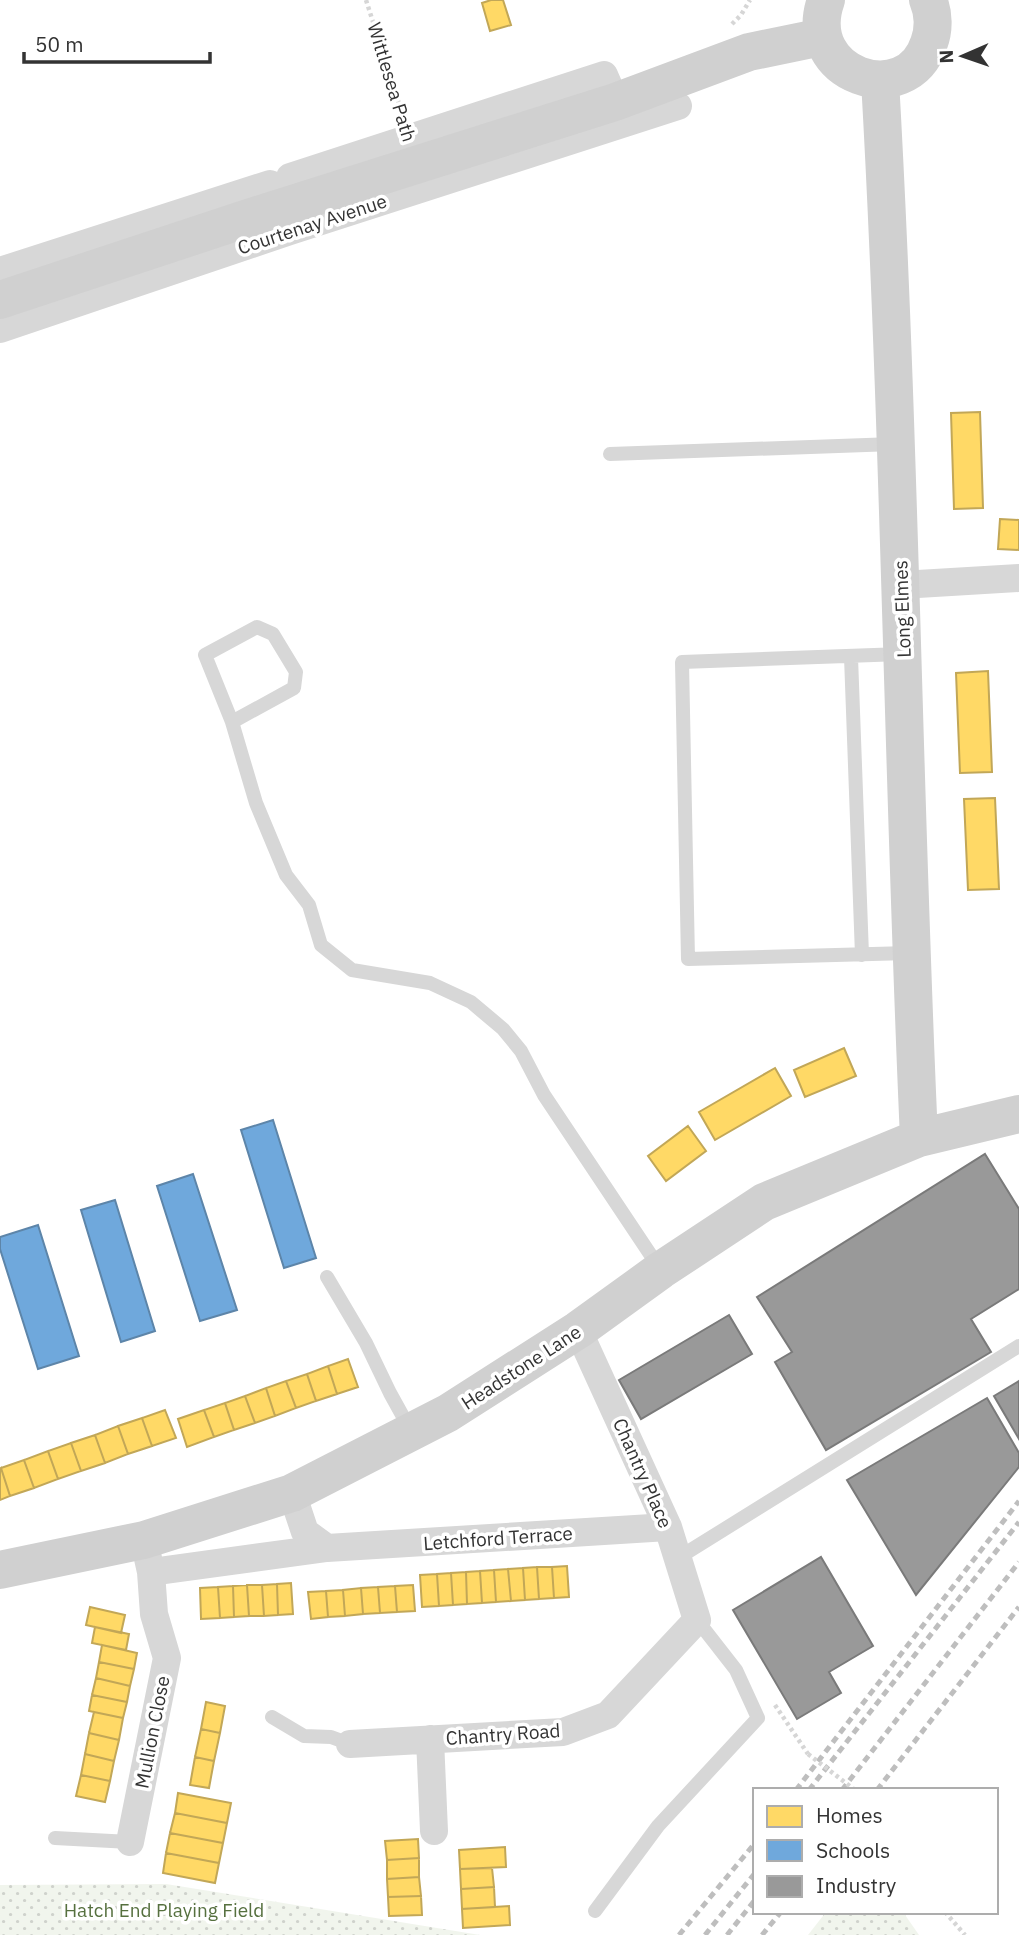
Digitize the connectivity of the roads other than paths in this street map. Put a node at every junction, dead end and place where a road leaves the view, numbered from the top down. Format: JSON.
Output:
{"nodes":[{"id":1,"x":826,"y":0,"type":"edge"},
{"id":2,"x":934,"y":2,"type":"edge"},
{"id":3,"x":822,"y":37,"type":"junction"},
{"id":4,"x":880,"y":80,"type":"junction"},
{"id":5,"x":678,"y":106,"type":"dead end"},
{"id":6,"x":620,"y":112,"type":"junction"},
{"id":7,"x":332,"y":177,"type":"junction"},
{"id":8,"x":283,"y":200,"type":"junction"},
{"id":9,"x":240,"y":207,"type":"junction"},
{"id":10,"x":0,"y":271,"type":"edge"},
{"id":11,"x":0,"y":300,"type":"edge"},
{"id":12,"x":0,"y":329,"type":"edge"},
{"id":13,"x":895,"y":444,"type":"junction"},
{"id":14,"x":610,"y":454,"type":"dead end"},
{"id":15,"x":1019,"y":578,"type":"edge"},
{"id":16,"x":901,"y":585,"type":"junction"},
{"id":17,"x":903,"y":654,"type":"junction"},
{"id":18,"x":851,"y":657,"type":"junction"},
{"id":19,"x":232,"y":722,"type":"junction"},
{"id":20,"x":911,"y":953,"type":"junction"},
{"id":21,"x":862,"y":955,"type":"junction"},
{"id":22,"x":1019,"y":1114,"type":"edge"},
{"id":23,"x":919,"y":1138,"type":"junction"},
{"id":24,"x":661,"y":1270,"type":"junction"},
{"id":25,"x":327,"y":1277,"type":"dead end"},
{"id":26,"x":578,"y":1330,"type":"junction"},
{"id":27,"x":1019,"y":1346,"type":"edge"},
{"id":28,"x":412,"y":1432,"type":"junction"},
{"id":29,"x":292,"y":1493,"type":"junction"},
{"id":30,"x":668,"y":1527,"type":"junction"},
{"id":31,"x":327,"y":1548,"type":"junction"},
{"id":32,"x":147,"y":1556,"type":"junction"},
{"id":33,"x":678,"y":1558,"type":"junction"},
{"id":34,"x":0,"y":1570,"type":"edge"},
{"id":35,"x":697,"y":1620,"type":"junction"},
{"id":36,"x":272,"y":1717,"type":"dead end"},
{"id":37,"x":430,"y":1739,"type":"junction"},
{"id":38,"x":350,"y":1744,"type":"joint"},
{"id":39,"x":434,"y":1831,"type":"dead end"},
{"id":40,"x":55,"y":1838,"type":"dead end"},
{"id":41,"x":130,"y":1842,"type":"joint"},
{"id":42,"x":594,"y":1911,"type":"dead end"}],
"edges":[{"from":1,"to":3,"type":"street"},
{"from":2,"to":4,"type":"street"},
{"from":3,"to":4,"type":"street"},
{"from":3,"to":6,"type":"street","name":"Courtenay Avenue"},
{"from":4,"to":13,"type":"street","name":"Long Elmes"},
{"from":5,"to":6,"type":"street","name":"Courtenay Avenue"},
{"from":6,"to":7,"type":"street","name":"Courtenay Avenue"},
{"from":6,"to":7,"type":"street","name":"Courtenay Avenue"},
{"from":6,"to":8,"type":"street","name":"Courtenay Avenue"},
{"from":7,"to":8,"type":"street","name":"Courtenay Avenue"},
{"from":8,"to":9,"type":"street","name":"Courtenay Avenue"},
{"from":8,"to":12,"type":"street","name":"Courtenay Avenue"},
{"from":9,"to":10,"type":"street","name":"Courtenay Avenue"},
{"from":9,"to":11,"type":"street","name":"Courtenay Avenue"},
{"from":13,"to":14,"type":"lane"},
{"from":13,"to":16,"type":"street","name":"Long Elmes"},
{"from":15,"to":16,"type":"street"},
{"from":16,"to":17,"type":"street","name":"Long Elmes"},
{"from":17,"to":18,"type":"lane"},
{"from":17,"to":20,"type":"street","name":"Long Elmes"},
{"from":18,"to":21,"type":"lane"},
{"from":18,"to":21,"type":"lane"},
{"from":19,"to":19,"type":"lane"},
{"from":19,"to":24,"type":"lane"},
{"from":20,"to":21,"type":"lane"},
{"from":20,"to":23,"type":"street","name":"Long Elmes"},
{"from":22,"to":23,"type":"street","name":"Headstone Lane"},
{"from":23,"to":24,"type":"street","name":"Headstone Lane"},
{"from":24,"to":26,"type":"street","name":"Headstone Lane"},
{"from":25,"to":28,"type":"lane"},
{"from":26,"to":28,"type":"street","name":"Headstone Lane"},
{"from":26,"to":30,"type":"street","name":"Chantry Place"},
{"from":27,"to":33,"type":"lane"},
{"from":28,"to":29,"type":"street","name":"Headstone Lane"},
{"from":29,"to":31,"type":"street"},
{"from":29,"to":32,"type":"street","name":"Headstone Lane"},
{"from":30,"to":31,"type":"street","name":"Letchford Terrace"},
{"from":30,"to":33,"type":"street","name":"Chantry Place"},
{"from":31,"to":32,"type":"street","name":"Letchford Terrace"},
{"from":32,"to":34,"type":"street","name":"Headstone Lane"},
{"from":32,"to":41,"type":"street","name":"Mullion Close"},
{"from":33,"to":35,"type":"street","name":"Chantry Place"},
{"from":35,"to":37,"type":"street","name":"Chantry Road"},
{"from":35,"to":42,"type":"lane"},
{"from":36,"to":38,"type":"lane"},
{"from":37,"to":38,"type":"street","name":"Chantry Road"},
{"from":37,"to":39,"type":"street"},
{"from":40,"to":41,"type":"lane"}]}
